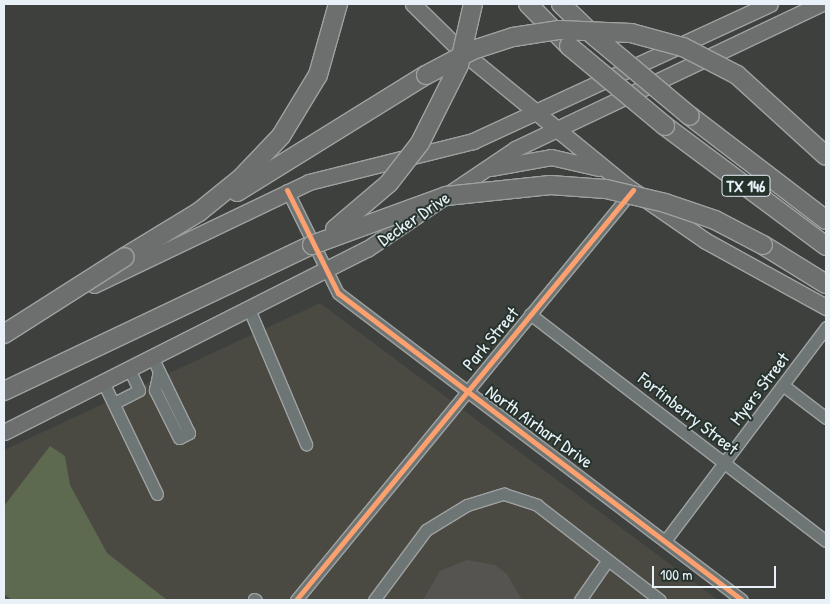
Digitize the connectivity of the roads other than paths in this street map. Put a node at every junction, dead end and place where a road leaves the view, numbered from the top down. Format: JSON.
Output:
{"nodes":[{"id":1,"x":338,"y":4,"type":"edge"},
{"id":2,"x":412,"y":4,"type":"edge"},
{"id":3,"x":474,"y":4,"type":"edge"},
{"id":4,"x":528,"y":4,"type":"edge"},
{"id":5,"x":561,"y":4,"type":"edge"},
{"id":6,"x":770,"y":4,"type":"edge"},
{"id":7,"x":821,"y":4,"type":"edge"},
{"id":8,"x":511,"y":91,"type":"junction"},
{"id":9,"x":535,"y":111,"type":"junction"},
{"id":10,"x":508,"y":124,"type":"junction"},
{"id":11,"x":556,"y":129,"type":"junction"},
{"id":12,"x":826,"y":156,"type":"edge"},
{"id":13,"x":486,"y":168,"type":"junction"},
{"id":14,"x":606,"y":170,"type":"junction"},
{"id":15,"x":287,"y":190,"type":"junction"},
{"id":16,"x":633,"y":190,"type":"junction"},
{"id":17,"x":199,"y":212,"type":"junction"},
{"id":18,"x":826,"y":220,"type":"edge"},
{"id":19,"x":312,"y":245,"type":"junction"},
{"id":20,"x":826,"y":246,"type":"edge"},
{"id":21,"x":326,"y":269,"type":"junction"},
{"id":22,"x":826,"y":284,"type":"edge"},
{"id":23,"x":826,"y":307,"type":"edge"},
{"id":24,"x":249,"y":309,"type":"junction"},
{"id":25,"x":530,"y":314,"type":"junction"},
{"id":26,"x":4,"y":326,"type":"edge"},
{"id":27,"x":826,"y":327,"type":"edge"},
{"id":28,"x":4,"y":334,"type":"edge"},
{"id":29,"x":156,"y":365,"type":"junction"},
{"id":30,"x":130,"y":371,"type":"junction"},
{"id":31,"x":104,"y":384,"type":"junction"},
{"id":32,"x":784,"y":386,"type":"junction"},
{"id":33,"x":8,"y":389,"type":"edge"},
{"id":34,"x":464,"y":393,"type":"junction"},
{"id":35,"x":114,"y":403,"type":"junction"},
{"id":36,"x":826,"y":418,"type":"edge"},
{"id":37,"x":4,"y":432,"type":"edge"},
{"id":38,"x":306,"y":444,"type":"dead end"},
{"id":39,"x":725,"y":464,"type":"junction"},
{"id":40,"x":157,"y":494,"type":"dead end"},
{"id":41,"x":665,"y":541,"type":"junction"},
{"id":42,"x":826,"y":541,"type":"edge"},
{"id":43,"x":606,"y":561,"type":"junction"},
{"id":44,"x":296,"y":600,"type":"edge"},
{"id":45,"x":374,"y":600,"type":"edge"},
{"id":46,"x":580,"y":600,"type":"edge"},
{"id":47,"x":660,"y":600,"type":"edge"},
{"id":48,"x":742,"y":600,"type":"edge"}],
"edges":[{"from":1,"to":17,"type":"highway"},
{"from":2,"to":8,"type":"main road"},
{"from":3,"to":19,"type":"highway","bridge":true},
{"from":4,"to":20,"type":"highway","number":"TX 146","bridge":true},
{"from":5,"to":18,"type":"highway","number":"TX 146","bridge":true},
{"from":6,"to":9,"type":"main road"},
{"from":7,"to":11,"type":"main road","name":"Decker Drive"},
{"from":8,"to":9,"type":"main road"},
{"from":8,"to":10,"type":"main road"},
{"from":9,"to":10,"type":"main road"},
{"from":9,"to":11,"type":"main road"},
{"from":10,"to":15,"type":"main road"},
{"from":11,"to":13,"type":"main road","name":"Decker Drive"},
{"from":11,"to":14,"type":"main road"},
{"from":12,"to":17,"type":"highway","bridge":true},
{"from":13,"to":14,"type":"main road"},
{"from":13,"to":21,"type":"main road","name":"Decker Drive"},
{"from":14,"to":16,"type":"main road"},
{"from":15,"to":21,"type":"street","name":"North Airhart Drive"},
{"from":15,"to":26,"type":"main road"},
{"from":16,"to":23,"type":"main road"},
{"from":16,"to":25,"type":"street","name":"Park Street"},
{"from":17,"to":28,"type":"highway","bridge":true},
{"from":19,"to":22,"type":"highway","bridge":true},
{"from":19,"to":33,"type":"highway"},
{"from":21,"to":24,"type":"main road","name":"Decker Drive"},
{"from":21,"to":34,"type":"street","name":"North Airhart Drive"},
{"from":24,"to":29,"type":"main road","name":"Decker Drive"},
{"from":24,"to":38,"type":"street"},
{"from":25,"to":34,"type":"street","name":"Park Street"},
{"from":25,"to":39,"type":"street","name":"Fortinberry Street"},
{"from":27,"to":32,"type":"street","name":"Myers Street"},
{"from":29,"to":29,"type":"street"},
{"from":29,"to":30,"type":"main road","name":"Decker Drive"},
{"from":30,"to":31,"type":"main road","name":"Decker Drive"},
{"from":30,"to":35,"type":"street"},
{"from":31,"to":35,"type":"street"},
{"from":31,"to":37,"type":"main road","name":"Decker Drive"},
{"from":32,"to":36,"type":"street"},
{"from":32,"to":39,"type":"street","name":"Myers Street"},
{"from":34,"to":41,"type":"street","name":"North Airhart Drive"},
{"from":34,"to":44,"type":"street","name":"Park Street"},
{"from":35,"to":40,"type":"street"},
{"from":39,"to":41,"type":"street","name":"Myers Street"},
{"from":39,"to":42,"type":"street","name":"Fortinberry Street"},
{"from":41,"to":48,"type":"street","name":"North Airhart Drive"},
{"from":43,"to":45,"type":"street"},
{"from":43,"to":46,"type":"street"},
{"from":43,"to":47,"type":"street"}]}
